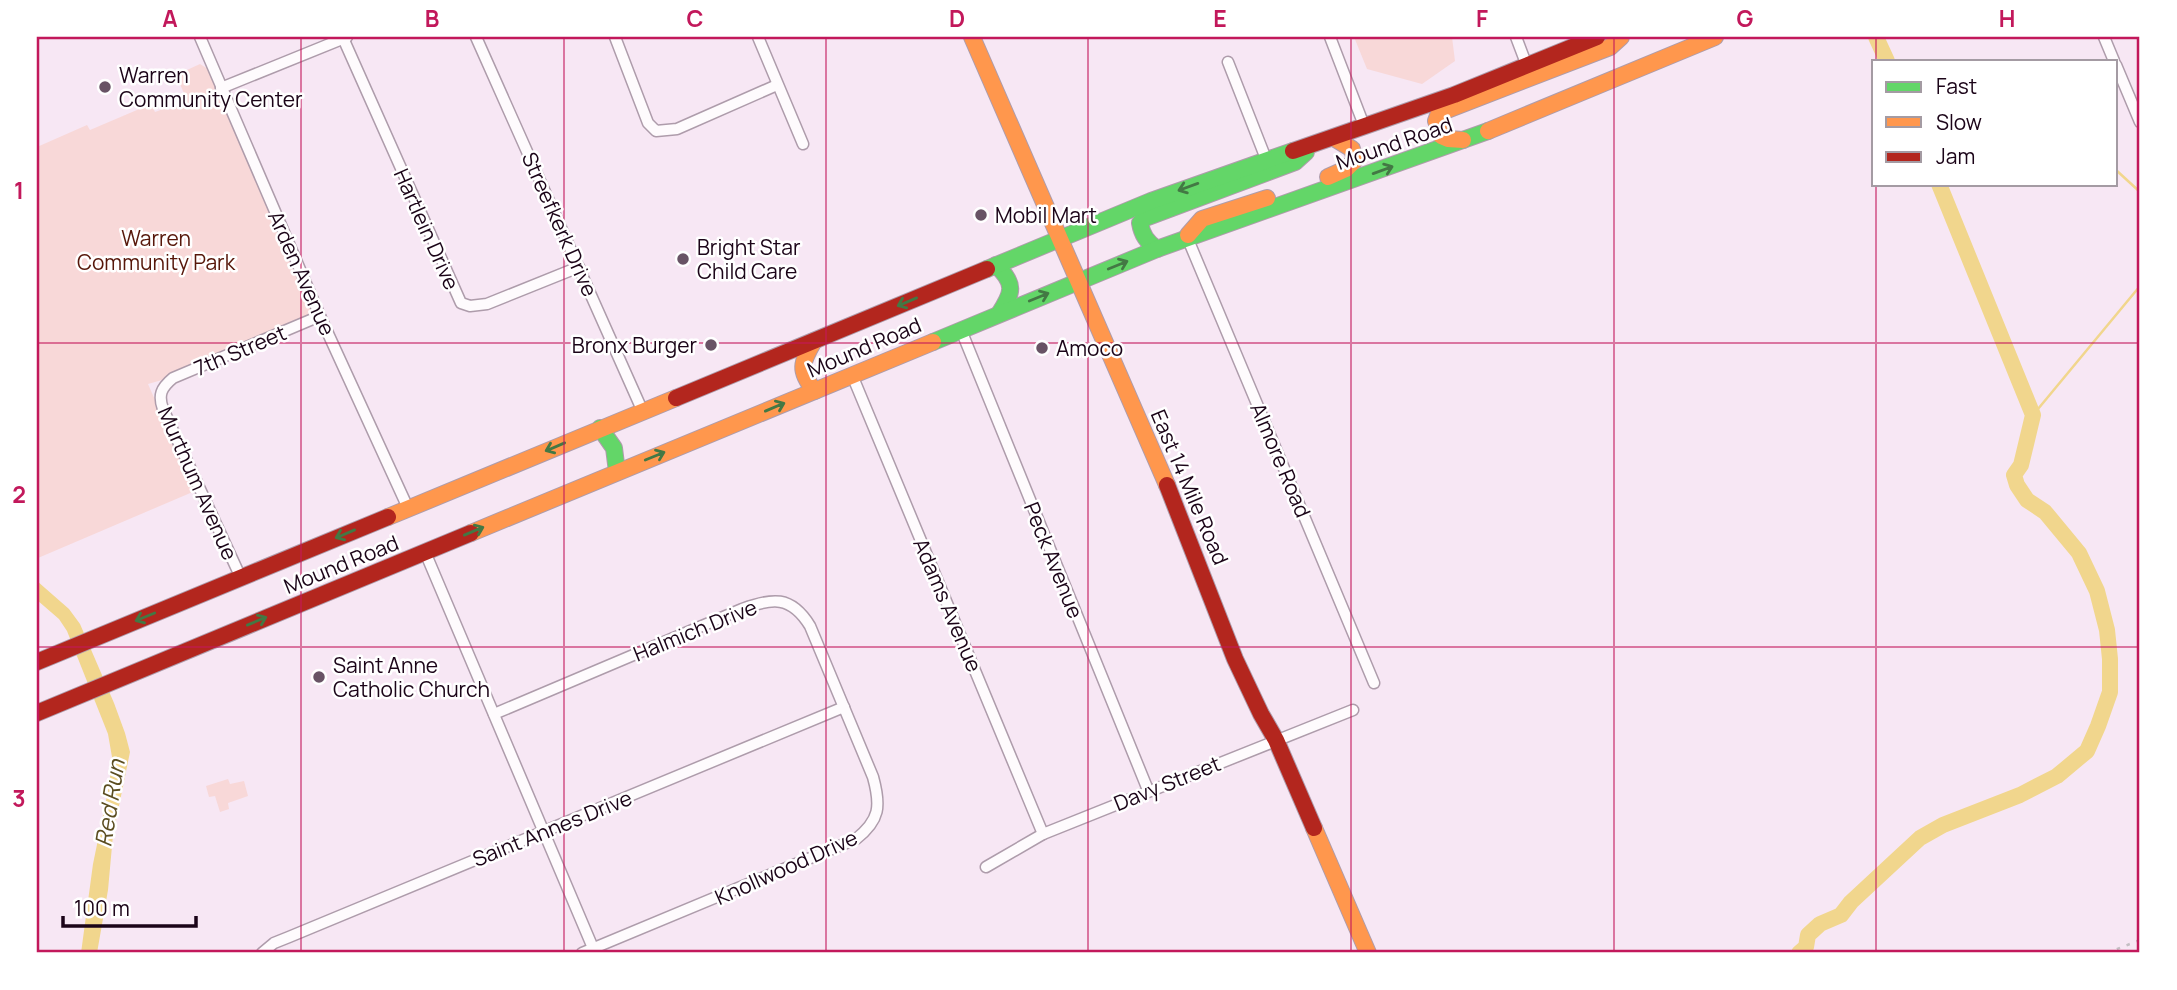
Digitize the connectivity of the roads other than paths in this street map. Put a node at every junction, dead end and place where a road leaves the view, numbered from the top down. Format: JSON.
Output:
{"nodes":[{"id":1,"x":200,"y":37,"type":"edge"},
{"id":2,"x":476,"y":37,"type":"edge"},
{"id":3,"x":615,"y":37,"type":"edge"},
{"id":4,"x":758,"y":37,"type":"edge"},
{"id":5,"x":972,"y":37,"type":"edge"},
{"id":6,"x":1330,"y":37,"type":"edge"},
{"id":7,"x":1516,"y":37,"type":"edge"},
{"id":8,"x":1597,"y":37,"type":"edge"},
{"id":9,"x":1621,"y":37,"type":"edge"},
{"id":10,"x":1689,"y":37,"type":"edge"},
{"id":11,"x":1715,"y":37,"type":"edge"},
{"id":12,"x":2104,"y":37,"type":"edge"},
{"id":13,"x":345,"y":38,"type":"edge"},
{"id":14,"x":2114,"y":60,"type":"edge"},
{"id":15,"x":1228,"y":62,"type":"dead end"},
{"id":16,"x":1527,"y":66,"type":"junction"},
{"id":17,"x":2118,"y":70,"type":"edge"},
{"id":18,"x":777,"y":85,"type":"junction"},
{"id":19,"x":221,"y":88,"type":"junction"},
{"id":20,"x":1524,"y":116,"type":"junction"},
{"id":21,"x":2140,"y":122,"type":"edge"},
{"id":22,"x":1365,"y":128,"type":"junction"},
{"id":23,"x":1334,"y":138,"type":"junction"},
{"id":24,"x":1466,"y":140,"type":"junction"},
{"id":25,"x":803,"y":144,"type":"dead end"},
{"id":26,"x":1268,"y":165,"type":"junction"},
{"id":27,"x":1187,"y":237,"type":"junction"},
{"id":28,"x":1061,"y":239,"type":"junction"},
{"id":29,"x":1157,"y":249,"type":"junction"},
{"id":30,"x":996,"y":265,"type":"junction"},
{"id":31,"x":579,"y":267,"type":"junction"},
{"id":32,"x":1079,"y":281,"type":"junction"},
{"id":33,"x":999,"y":314,"type":"junction"},
{"id":34,"x":320,"y":316,"type":"junction"},
{"id":35,"x":961,"y":330,"type":"junction"},
{"id":36,"x":814,"y":341,"type":"junction"},
{"id":37,"x":852,"y":375,"type":"junction"},
{"id":38,"x":162,"y":388,"type":"joint"},
{"id":39,"x":815,"y":391,"type":"junction"},
{"id":40,"x":643,"y":412,"type":"junction"},
{"id":41,"x":600,"y":428,"type":"junction"},
{"id":42,"x":617,"y":472,"type":"junction"},
{"id":43,"x":408,"y":508,"type":"junction"},
{"id":44,"x":425,"y":552,"type":"junction"},
{"id":45,"x":241,"y":578,"type":"junction"},
{"id":46,"x":37,"y":662,"type":"edge"},
{"id":47,"x":1374,"y":683,"type":"dead end"},
{"id":48,"x":844,"y":707,"type":"junction"},
{"id":49,"x":1353,"y":710,"type":"dead end"},
{"id":50,"x":37,"y":713,"type":"edge"},
{"id":51,"x":494,"y":714,"type":"junction"},
{"id":52,"x":1276,"y":740,"type":"junction"},
{"id":53,"x":1148,"y":790,"type":"junction"},
{"id":54,"x":543,"y":832,"type":"junction"},
{"id":55,"x":1043,"y":834,"type":"junction"},
{"id":56,"x":986,"y":867,"type":"dead end"},
{"id":57,"x":593,"y":948,"type":"junction"},
{"id":58,"x":262,"y":953,"type":"edge"},
{"id":59,"x":582,"y":953,"type":"edge"},
{"id":60,"x":1368,"y":953,"type":"edge"}],
"edges":[{"from":1,"to":19,"type":"street","name":"Arden Avenue"},
{"from":2,"to":31,"type":"street","name":"Streefkerk Drive"},
{"from":3,"to":18,"type":"street"},
{"from":4,"to":18,"type":"street"},
{"from":5,"to":28,"type":"main road","name":"East 14 Mile Road"},
{"from":6,"to":22,"type":"street"},
{"from":7,"to":16,"type":"street"},
{"from":8,"to":16,"type":"main road","name":"Mound Road"},
{"from":9,"to":24,"type":"main road"},
{"from":10,"to":20,"type":"main road"},
{"from":11,"to":20,"type":"main road","name":"Mound Road"},
{"from":12,"to":14,"type":"street"},
{"from":13,"to":19,"type":"street"},
{"from":13,"to":31,"type":"street","name":"Hartlein Drive"},
{"from":15,"to":26,"type":"street"},
{"from":16,"to":22,"type":"main road","name":"Mound Road"},
{"from":17,"to":21,"type":"street"},
{"from":18,"to":25,"type":"street"},
{"from":19,"to":34,"type":"street","name":"Arden Avenue"},
{"from":20,"to":24,"type":"main road","name":"Mound Road"},
{"from":22,"to":23,"type":"main road","name":"Mound Road"},
{"from":23,"to":26,"type":"main road","name":"Mound Road"},
{"from":23,"to":27,"type":"main road"},
{"from":27,"to":24,"type":"main road","name":"Mound Road","one_way":true},
{"from":26,"to":28,"type":"main road","name":"Mound Road","one_way":true},
{"from":26,"to":29,"type":"main road"},
{"from":27,"to":29,"type":"main road","name":"Mound Road"},
{"from":27,"to":47,"type":"street","name":"Almore Road"},
{"from":28,"to":30,"type":"main road","name":"Mound Road"},
{"from":28,"to":32,"type":"main road","name":"East 14 Mile Road"},
{"from":32,"to":29,"type":"main road","name":"Mound Road","one_way":true},
{"from":30,"to":33,"type":"main road"},
{"from":30,"to":36,"type":"main road","name":"Mound Road","one_way":true},
{"from":31,"to":40,"type":"street","name":"Streefkerk Drive"},
{"from":33,"to":32,"type":"main road","name":"Mound Road","one_way":true},
{"from":32,"to":52,"type":"main road","name":"East 14 Mile Road"},
{"from":33,"to":35,"type":"main road","name":"Mound Road"},
{"from":34,"to":38,"type":"street","name":"7th Street"},
{"from":34,"to":43,"type":"street","name":"Arden Avenue"},
{"from":35,"to":37,"type":"main road","name":"Mound Road"},
{"from":35,"to":53,"type":"street","name":"Peck Avenue"},
{"from":36,"to":39,"type":"main road"},
{"from":36,"to":40,"type":"main road","name":"Mound Road"},
{"from":37,"to":39,"type":"main road","name":"Mound Road"},
{"from":37,"to":55,"type":"street","name":"Adams Avenue"},
{"from":38,"to":45,"type":"street","name":"Murthum Avenue"},
{"from":42,"to":39,"type":"main road","name":"Mound Road","one_way":true},
{"from":40,"to":41,"type":"main road","name":"Mound Road"},
{"from":41,"to":42,"type":"main road"},
{"from":41,"to":43,"type":"main road","name":"Mound Road","one_way":true},
{"from":44,"to":42,"type":"main road","name":"Mound Road","one_way":true},
{"from":43,"to":45,"type":"main road","name":"Mound Road","one_way":true},
{"from":50,"to":44,"type":"main road","name":"Mound Road","one_way":true},
{"from":44,"to":51,"type":"street"},
{"from":45,"to":46,"type":"main road","name":"Mound Road","one_way":true},
{"from":48,"to":51,"type":"street","name":"Halmich Drive"},
{"from":48,"to":54,"type":"street","name":"Saint Annes Drive"},
{"from":48,"to":57,"type":"street","name":"Knollwood Drive"},
{"from":49,"to":52,"type":"street","name":"Davy Street"},
{"from":51,"to":54,"type":"street"},
{"from":52,"to":53,"type":"street","name":"Davy Street"},
{"from":52,"to":60,"type":"main road","name":"East 14 Mile Road"},
{"from":53,"to":55,"type":"street","name":"Davy Street"},
{"from":54,"to":57,"type":"street"},
{"from":54,"to":58,"type":"street","name":"Saint Annes Drive"},
{"from":55,"to":56,"type":"street","name":"Davy Street"},
{"from":57,"to":59,"type":"street","name":"Knollwood Drive"}]}
